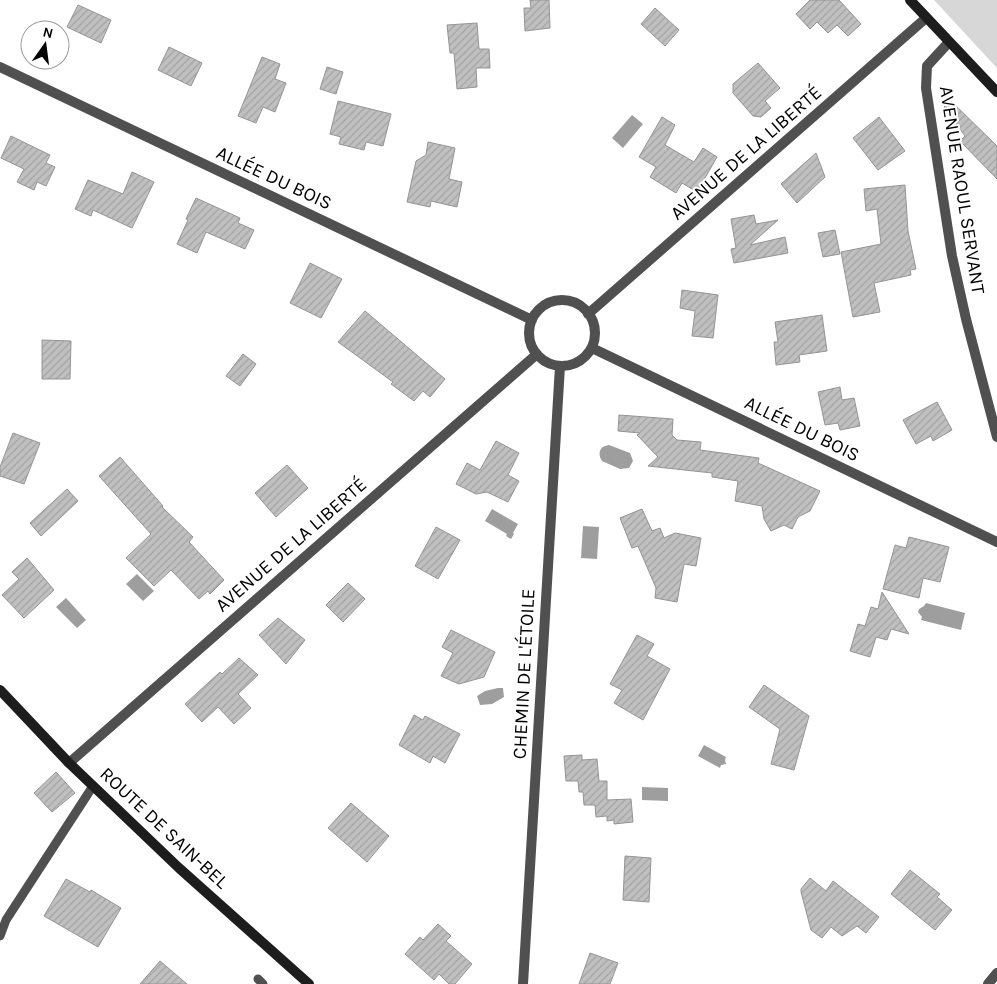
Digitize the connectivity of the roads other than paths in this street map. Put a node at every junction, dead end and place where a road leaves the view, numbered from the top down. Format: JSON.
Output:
{"nodes":[{"id":1,"x":910,"y":0,"type":"edge"},
{"id":2,"x":926,"y":18,"type":"junction"},
{"id":3,"x":949,"y":42,"type":"junction"},
{"id":4,"x":0,"y":67,"type":"edge"},
{"id":5,"x":997,"y":92,"type":"edge"},
{"id":6,"x":588,"y":314,"type":"junction"},
{"id":7,"x":532,"y":320,"type":"junction"},
{"id":8,"x":592,"y":348,"type":"junction"},
{"id":9,"x":536,"y":354,"type":"junction"},
{"id":10,"x":560,"y":366,"type":"junction"},
{"id":11,"x":997,"y":437,"type":"edge"},
{"id":12,"x":997,"y":542,"type":"edge"},
{"id":13,"x":0,"y":690,"type":"edge"},
{"id":14,"x":69,"y":763,"type":"junction"},
{"id":15,"x":93,"y":786,"type":"junction"},
{"id":16,"x":0,"y":912,"type":"edge"},
{"id":17,"x":6,"y":920,"type":"junction"},
{"id":18,"x":0,"y":936,"type":"edge"},
{"id":19,"x":997,"y":973,"type":"edge"},
{"id":20,"x":309,"y":984,"type":"edge"},
{"id":21,"x":523,"y":984,"type":"edge"},
{"id":22,"x":988,"y":984,"type":"edge"}],
"edges":[{"from":1,"to":2,"type":"main road"},
{"from":2,"to":3,"type":"main road"},
{"from":2,"to":6,"type":"street","name":"AVENUE DE LA LIBERTÉ"},
{"from":3,"to":5,"type":"main road"},
{"from":3,"to":11,"type":"street","name":"AVENUE RAOUL SERVANT"},
{"from":4,"to":7,"type":"street","name":"ALLÉE DU BOIS"},
{"from":6,"to":7,"type":"street"},
{"from":6,"to":8,"type":"street"},
{"from":7,"to":9,"type":"street"},
{"from":8,"to":10,"type":"street"},
{"from":8,"to":12,"type":"street","name":"ALLÉE DU BOIS"},
{"from":9,"to":10,"type":"street"},
{"from":9,"to":14,"type":"street","name":"AVENUE DE LA LIBERTÉ"},
{"from":10,"to":21,"type":"street","name":"CHEMIN DE L'ÉTOILE"},
{"from":13,"to":14,"type":"main road","name":"ROUTE DE SAIN-BEL"},
{"from":14,"to":15,"type":"main road","name":"ROUTE DE SAIN-BEL"},
{"from":15,"to":17,"type":"lane"},
{"from":15,"to":20,"type":"main road","name":"ROUTE DE SAIN-BEL"},
{"from":16,"to":17,"type":"lane"},
{"from":17,"to":18,"type":"lane"},
{"from":19,"to":22,"type":"street"}]}
